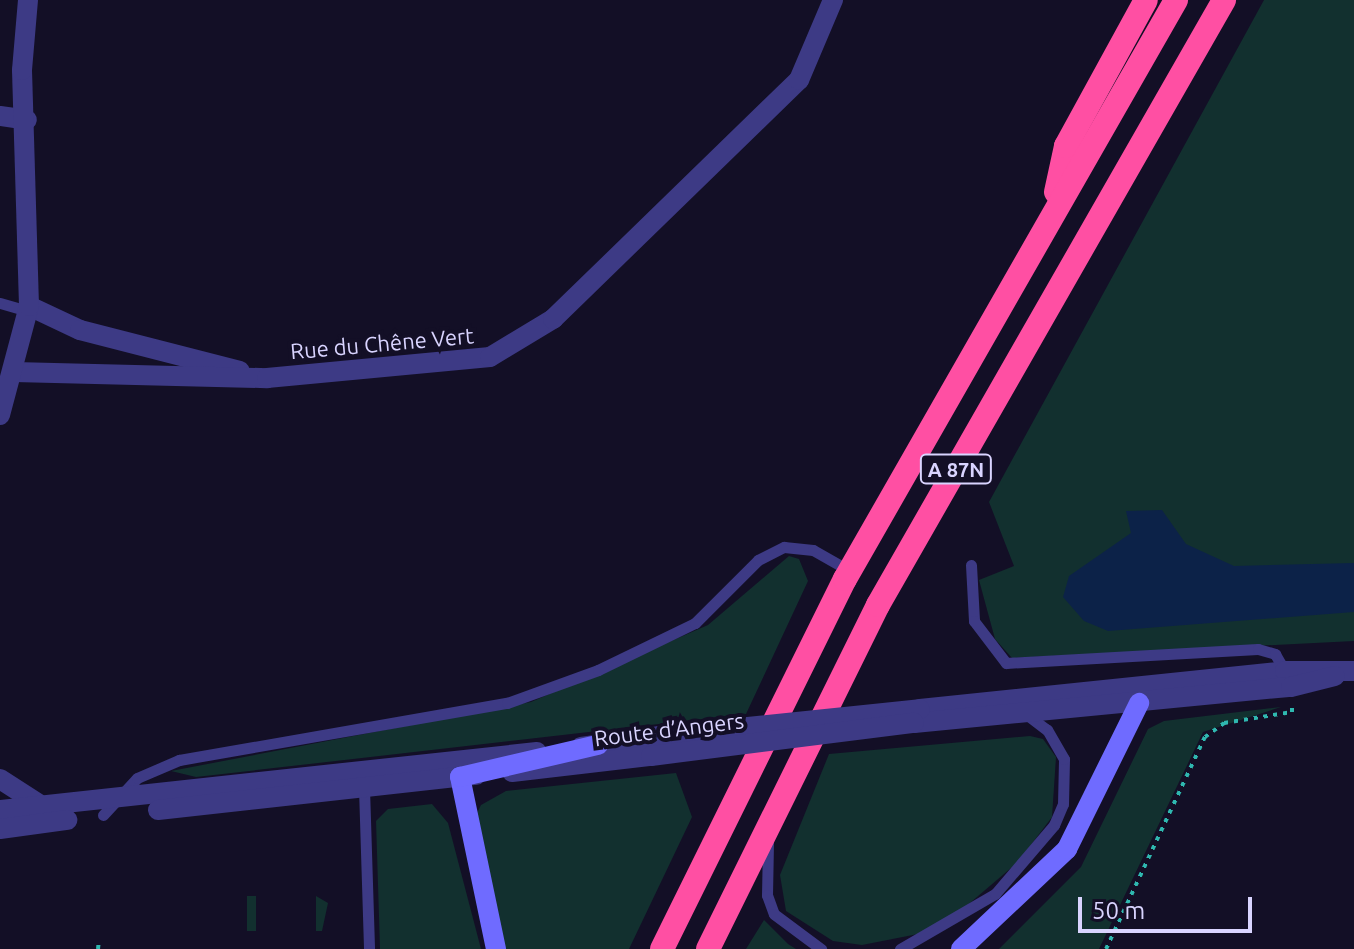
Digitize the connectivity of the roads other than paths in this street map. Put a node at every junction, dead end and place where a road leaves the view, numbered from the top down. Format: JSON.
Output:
{"nodes":[{"id":1,"x":28,"y":0,"type":"edge"},
{"id":2,"x":833,"y":0,"type":"edge"},
{"id":3,"x":1146,"y":0,"type":"edge"},
{"id":4,"x":1176,"y":0,"type":"edge"},
{"id":5,"x":1224,"y":0,"type":"edge"},
{"id":6,"x":0,"y":116,"type":"edge"},
{"id":7,"x":27,"y":120,"type":"junction"},
{"id":8,"x":1051,"y":211,"type":"junction"},
{"id":9,"x":0,"y":303,"type":"edge"},
{"id":10,"x":29,"y":309,"type":"junction"},
{"id":11,"x":14,"y":372,"type":"junction"},
{"id":12,"x":267,"y":378,"type":"junction"},
{"id":13,"x":0,"y":415,"type":"edge"},
{"id":14,"x":971,"y":565,"type":"dead end"},
{"id":15,"x":850,"y":571,"type":"junction"},
{"id":16,"x":1348,"y":672,"type":"edge"},
{"id":17,"x":1292,"y":678,"type":"junction"},
{"id":18,"x":1139,"y":703,"type":"junction"},
{"id":19,"x":1027,"y":715,"type":"junction"},
{"id":20,"x":917,"y":716,"type":"junction"},
{"id":21,"x":598,"y":745,"type":"junction"},
{"id":22,"x":460,"y":777,"type":"junction"},
{"id":23,"x":0,"y":779,"type":"edge"},
{"id":24,"x":315,"y":786,"type":"junction"},
{"id":25,"x":364,"y":788,"type":"junction"},
{"id":26,"x":49,"y":809,"type":"junction"},
{"id":27,"x":0,"y":810,"type":"edge"},
{"id":28,"x":105,"y":810,"type":"junction"},
{"id":29,"x":0,"y":829,"type":"edge"},
{"id":30,"x":768,"y":834,"type":"junction"},
{"id":31,"x":369,"y":949,"type":"edge"},
{"id":32,"x":496,"y":949,"type":"edge"},
{"id":33,"x":662,"y":949,"type":"edge"},
{"id":34,"x":708,"y":949,"type":"edge"},
{"id":35,"x":821,"y":949,"type":"edge"},
{"id":36,"x":900,"y":949,"type":"edge"},
{"id":37,"x":961,"y":949,"type":"edge"}],
"edges":[{"from":1,"to":7,"type":"street"},
{"from":2,"to":12,"type":"street","name":"Rue du Chêne Vert"},
{"from":3,"to":8,"type":"highway"},
{"from":4,"to":8,"type":"highway","number":"A 87N"},
{"from":5,"to":30,"type":"highway","number":"A 87N"},
{"from":6,"to":7,"type":"street"},
{"from":7,"to":10,"type":"street"},
{"from":8,"to":15,"type":"highway","number":"A 87N"},
{"from":9,"to":10,"type":"lane"},
{"from":10,"to":11,"type":"street"},
{"from":10,"to":12,"type":"street"},
{"from":11,"to":12,"type":"street","name":"Rue du Chêne Vert"},
{"from":11,"to":13,"type":"street"},
{"from":14,"to":17,"type":"lane"},
{"from":15,"to":28,"type":"lane"},
{"from":15,"to":33,"type":"highway","number":"A 87N"},
{"from":16,"to":17,"type":"street","name":"Route d’Angers"},
{"from":17,"to":18,"type":"street","name":"Route d’Angers"},
{"from":17,"to":20,"type":"street","name":"Route d’Angers"},
{"from":18,"to":19,"type":"street","name":"Route d’Angers"},
{"from":18,"to":37,"type":"main road"},
{"from":19,"to":20,"type":"street","name":"Route d’Angers"},
{"from":19,"to":36,"type":"lane"},
{"from":20,"to":21,"type":"street","name":"Route d’Angers","bridge":true},
{"from":20,"to":22,"type":"street","name":"Route d’Angers","bridge":true},
{"from":21,"to":22,"type":"main road"},
{"from":21,"to":24,"type":"street","name":"Route d’Angers"},
{"from":22,"to":25,"type":"street","name":"Route d’Angers"},
{"from":22,"to":32,"type":"main road"},
{"from":23,"to":26,"type":"street"},
{"from":24,"to":25,"type":"street","name":"Route d’Angers"},
{"from":24,"to":28,"type":"street","name":"Route d’Angers"},
{"from":25,"to":31,"type":"lane"},
{"from":26,"to":27,"type":"street","name":"Route d’Angers"},
{"from":26,"to":28,"type":"street","name":"Route d’Angers"},
{"from":28,"to":29,"type":"street","name":"Route d’Angers"},
{"from":30,"to":34,"type":"highway","number":"A 87N"},
{"from":30,"to":35,"type":"lane"}]}
